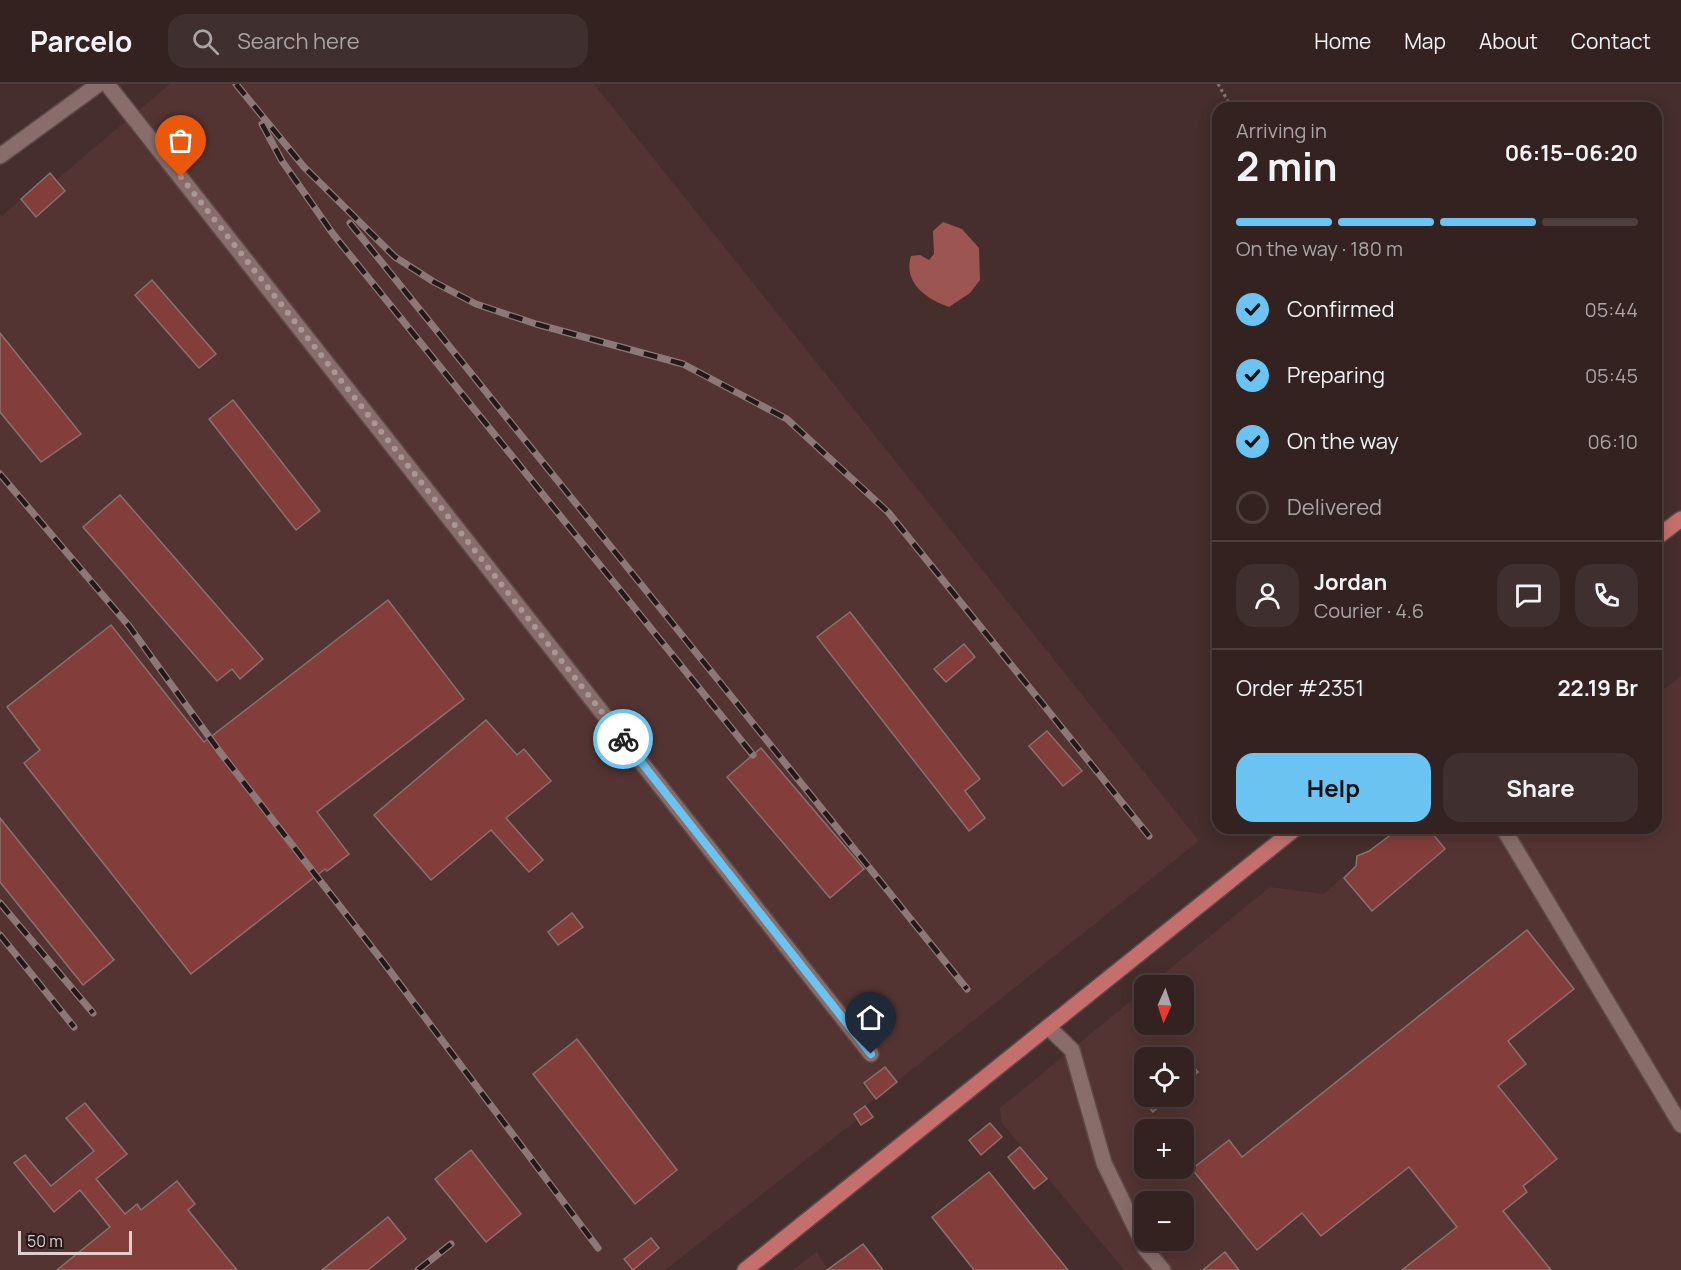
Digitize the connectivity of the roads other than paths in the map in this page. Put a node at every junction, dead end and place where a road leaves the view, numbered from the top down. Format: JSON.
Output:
{"nodes":[{"id":1,"x":99,"y":84,"type":"edge"},
{"id":2,"x":107,"y":84,"type":"edge"},
{"id":3,"x":0,"y":156,"type":"edge"},
{"id":4,"x":1681,"y":519,"type":"edge"},
{"id":5,"x":1662,"y":533,"type":"edge"},
{"id":6,"x":1289,"y":834,"type":"edge"},
{"id":7,"x":1507,"y":834,"type":"edge"},
{"id":8,"x":1048,"y":1027,"type":"junction"},
{"id":9,"x":871,"y":1054,"type":"dead end"},
{"id":10,"x":1681,"y":1125,"type":"edge"},
{"id":11,"x":745,"y":1270,"type":"edge"},
{"id":12,"x":1163,"y":1270,"type":"edge"}],
"edges":[{"from":1,"to":3,"type":"lane"},
{"from":2,"to":9,"type":"lane"},
{"from":4,"to":5,"type":"main road"},
{"from":6,"to":8,"type":"main road"},
{"from":7,"to":10,"type":"lane"},
{"from":8,"to":11,"type":"main road"},
{"from":8,"to":12,"type":"lane"}]}
